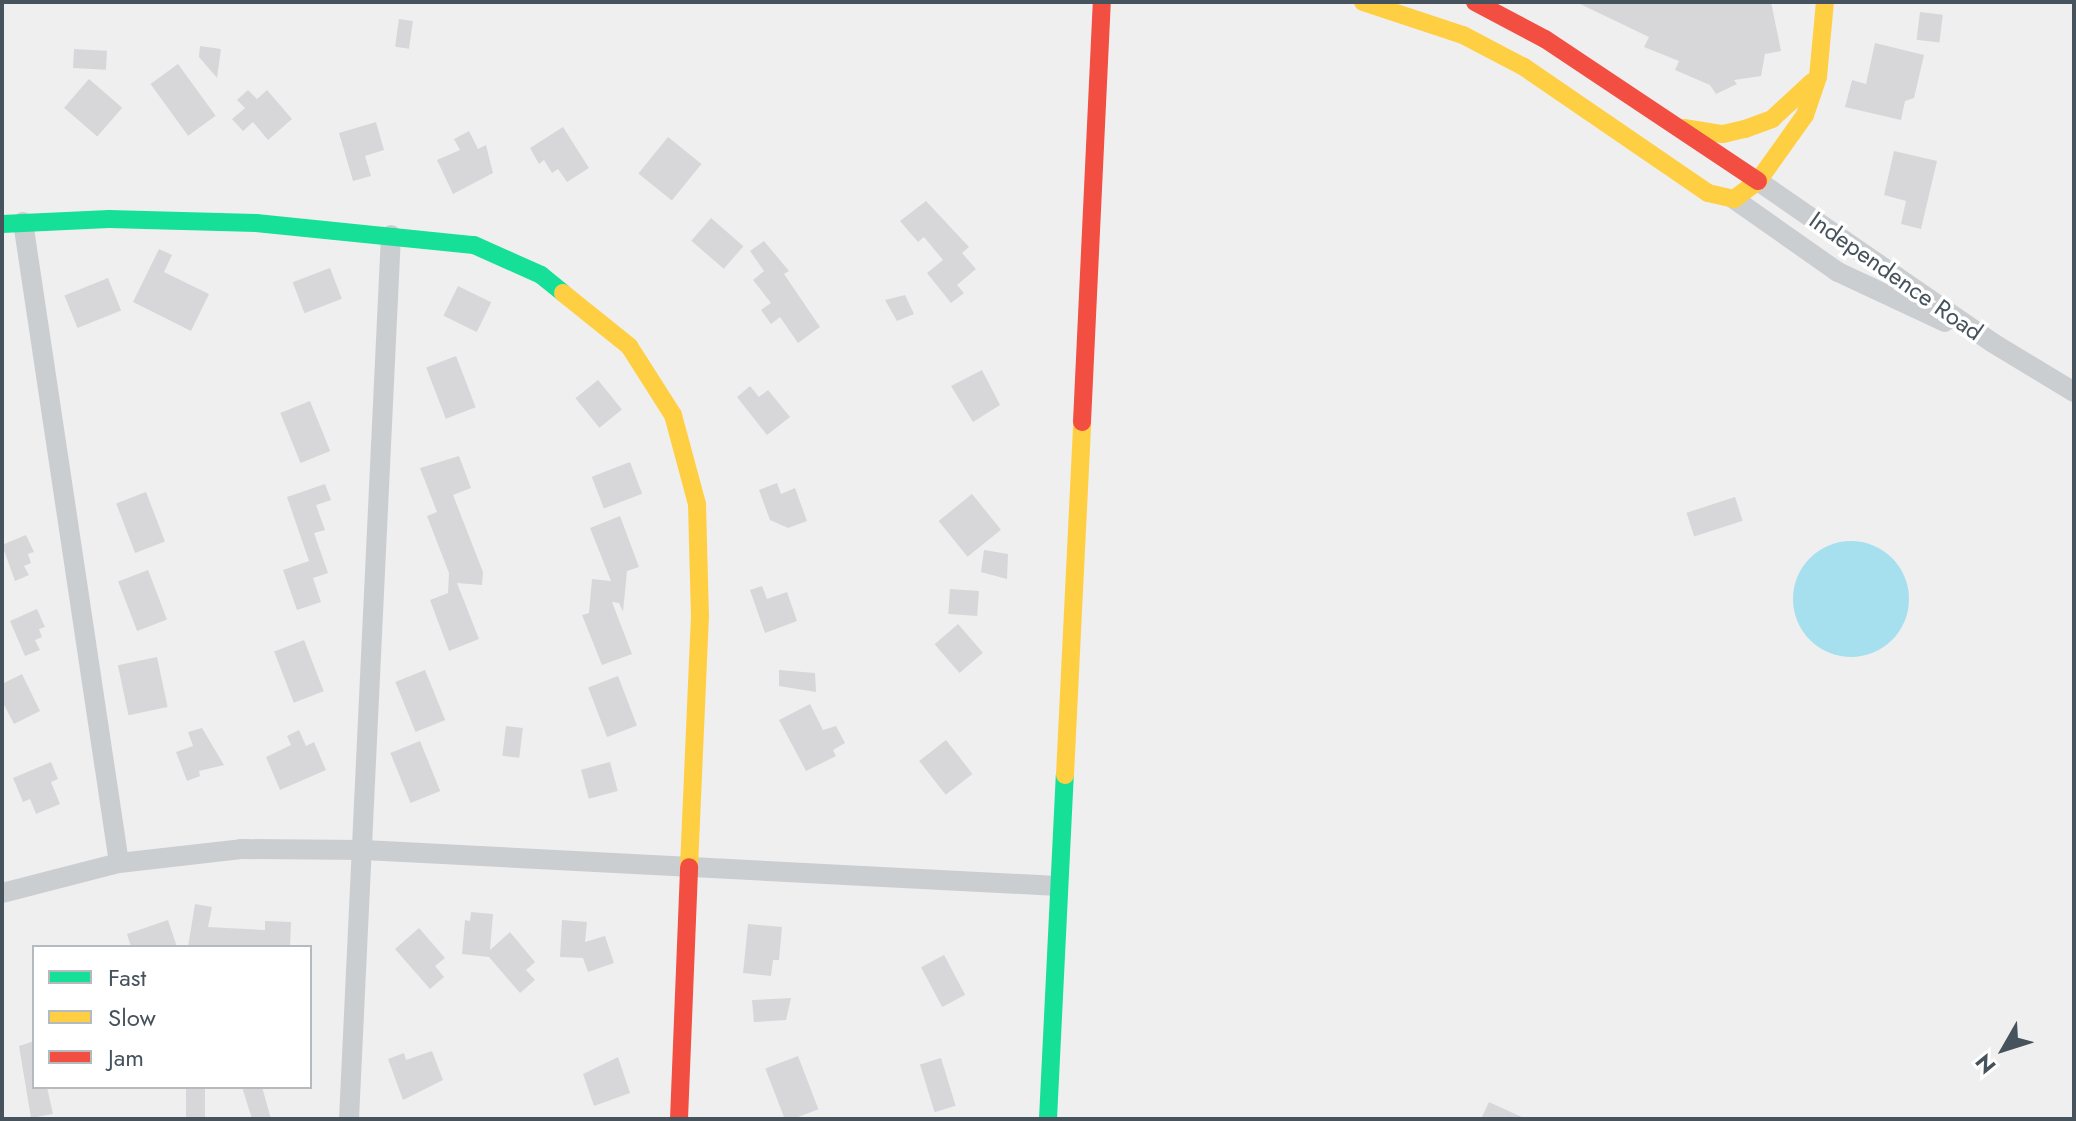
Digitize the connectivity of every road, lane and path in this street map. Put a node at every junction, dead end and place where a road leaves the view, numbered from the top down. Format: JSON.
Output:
{"nodes":[{"id":1,"x":1102,"y":2,"type":"edge"},
{"id":2,"x":1363,"y":2,"type":"edge"},
{"id":3,"x":1475,"y":2,"type":"edge"},
{"id":4,"x":1825,"y":2,"type":"edge"},
{"id":5,"x":1818,"y":77,"type":"junction"},
{"id":6,"x":1666,"y":120,"type":"junction"},
{"id":7,"x":1758,"y":181,"type":"junction"},
{"id":8,"x":1734,"y":199,"type":"junction"},
{"id":9,"x":23,"y":222,"type":"junction"},
{"id":10,"x":2,"y":224,"type":"edge"},
{"id":11,"x":391,"y":235,"type":"junction"},
{"id":12,"x":1993,"y":343,"type":"junction"},
{"id":13,"x":2074,"y":392,"type":"edge"},
{"id":14,"x":364,"y":850,"type":"junction"},
{"id":15,"x":119,"y":863,"type":"junction"},
{"id":16,"x":691,"y":866,"type":"junction"},
{"id":17,"x":1057,"y":886,"type":"junction"},
{"id":18,"x":2,"y":893,"type":"edge"},
{"id":19,"x":349,"y":1119,"type":"edge"},
{"id":20,"x":679,"y":1119,"type":"edge"},
{"id":21,"x":1048,"y":1119,"type":"edge"}],
"edges":[{"from":1,"to":17,"type":"street"},
{"from":2,"to":8,"type":"street","name":"Independence Road"},
{"from":3,"to":6,"type":"street","name":"Independence Road"},
{"from":4,"to":5,"type":"street"},
{"from":5,"to":6,"type":"street"},
{"from":5,"to":7,"type":"street"},
{"from":6,"to":7,"type":"street","name":"Independence Road"},
{"from":7,"to":8,"type":"street"},
{"from":7,"to":12,"type":"street","name":"Independence Road"},
{"from":8,"to":12,"type":"street","name":"Independence Road"},
{"from":9,"to":10,"type":"street"},
{"from":9,"to":11,"type":"street"},
{"from":9,"to":15,"type":"street"},
{"from":11,"to":14,"type":"street"},
{"from":11,"to":16,"type":"street"},
{"from":12,"to":13,"type":"street"},
{"from":14,"to":15,"type":"street"},
{"from":14,"to":16,"type":"street"},
{"from":14,"to":19,"type":"street"},
{"from":15,"to":18,"type":"street"},
{"from":16,"to":17,"type":"street"},
{"from":16,"to":20,"type":"street"},
{"from":17,"to":21,"type":"street"}]}
